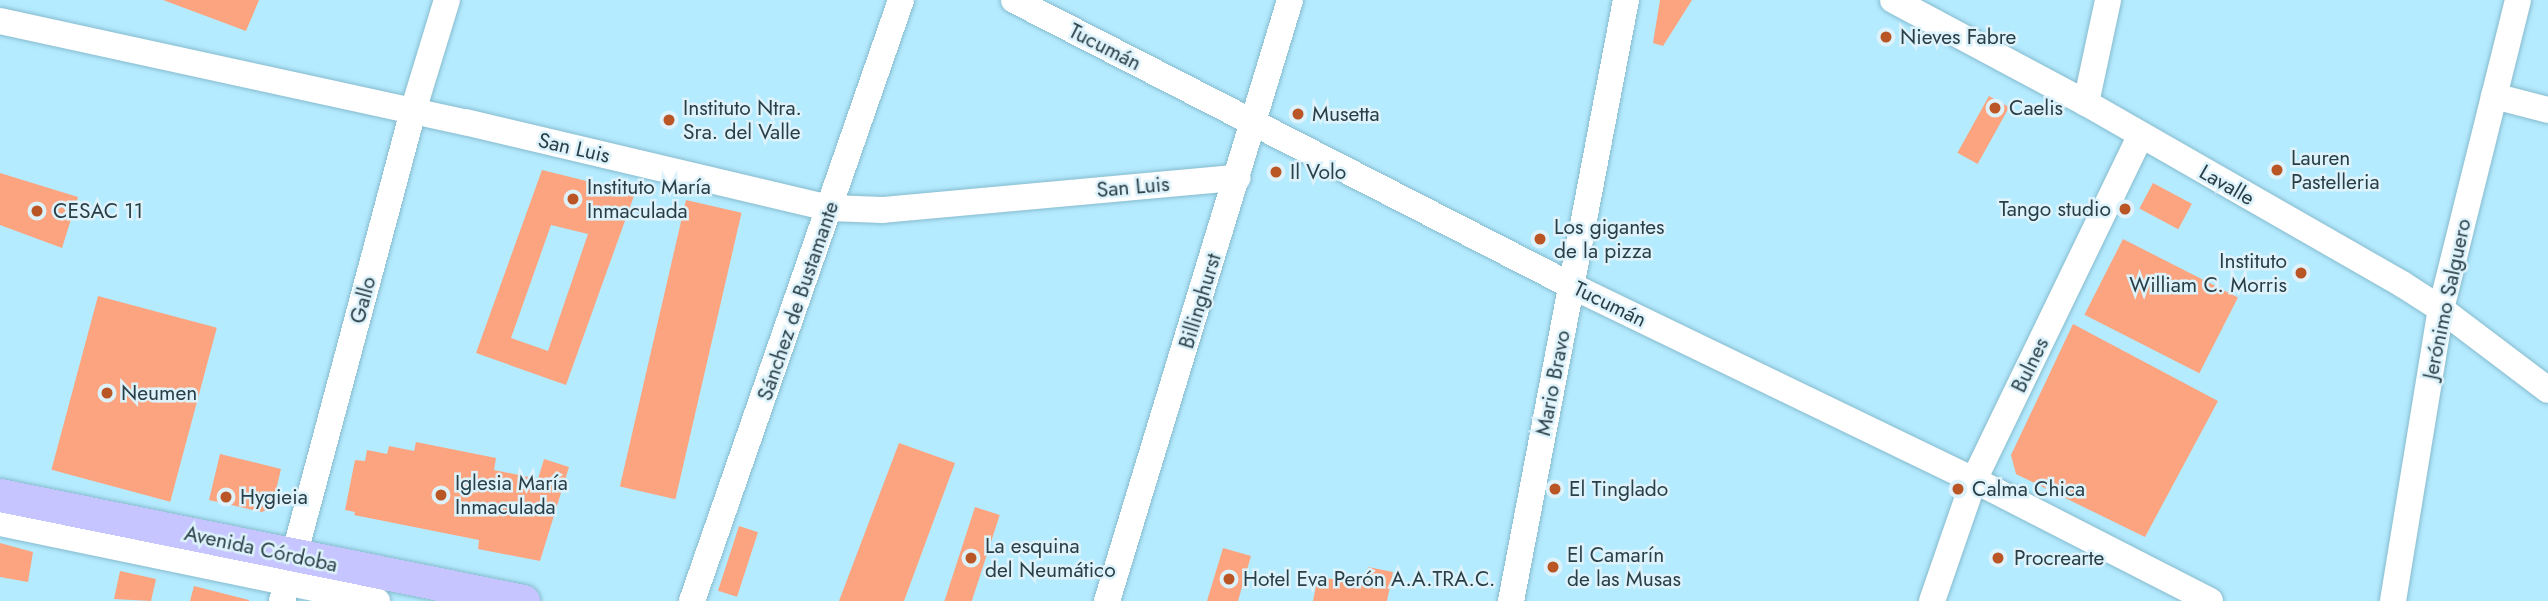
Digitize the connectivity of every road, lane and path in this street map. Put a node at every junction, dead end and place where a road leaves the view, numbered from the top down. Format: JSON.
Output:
{"nodes":[{"id":1,"x":447,"y":0,"type":"edge"},
{"id":2,"x":901,"y":0,"type":"edge"},
{"id":3,"x":1014,"y":0,"type":"edge"},
{"id":4,"x":1290,"y":0,"type":"edge"},
{"id":5,"x":1626,"y":0,"type":"edge"},
{"id":6,"x":1893,"y":0,"type":"edge"},
{"id":7,"x":2108,"y":0,"type":"edge"},
{"id":8,"x":2518,"y":0,"type":"edge"},
{"id":9,"x":0,"y":21,"type":"edge"},
{"id":10,"x":2494,"y":96,"type":"junction"},
{"id":11,"x":2087,"y":103,"type":"junction"},
{"id":12,"x":2548,"y":110,"type":"edge"},
{"id":13,"x":413,"y":111,"type":"junction"},
{"id":14,"x":1254,"y":124,"type":"junction"},
{"id":15,"x":2141,"y":135,"type":"junction"},
{"id":16,"x":1238,"y":178,"type":"junction"},
{"id":17,"x":830,"y":208,"type":"junction"},
{"id":18,"x":1572,"y":286,"type":"junction"},
{"id":19,"x":2441,"y":309,"type":"junction"},
{"id":20,"x":2548,"y":390,"type":"edge"},
{"id":21,"x":1975,"y":480,"type":"junction"},
{"id":22,"x":0,"y":495,"type":"edge"},
{"id":23,"x":0,"y":523,"type":"edge"},
{"id":24,"x":288,"y":581,"type":"edge"},
{"id":25,"x":377,"y":601,"type":"edge"},
{"id":26,"x":523,"y":601,"type":"edge"},
{"id":27,"x":692,"y":601,"type":"edge"},
{"id":28,"x":1107,"y":601,"type":"edge"},
{"id":29,"x":1511,"y":601,"type":"edge"},
{"id":30,"x":1932,"y":601,"type":"edge"},
{"id":31,"x":2210,"y":601,"type":"edge"},
{"id":32,"x":2393,"y":601,"type":"edge"}],
"edges":[{"from":1,"to":13,"type":"street","name":"Gallo"},
{"from":2,"to":17,"type":"street","name":"Sánchez de Bustamante"},
{"from":3,"to":14,"type":"street","name":"Tucumán"},
{"from":4,"to":14,"type":"street","name":"Billinghurst"},
{"from":5,"to":18,"type":"street","name":"Mario Bravo"},
{"from":6,"to":11,"type":"street","name":"Lavalle"},
{"from":7,"to":11,"type":"street"},
{"from":8,"to":10,"type":"street","name":"Jerónimo Salguero"},
{"from":9,"to":13,"type":"street","name":"San Luis"},
{"from":10,"to":12,"type":"street"},
{"from":10,"to":19,"type":"street","name":"Jerónimo Salguero"},
{"from":11,"to":15,"type":"street","name":"Lavalle"},
{"from":13,"to":17,"type":"street","name":"San Luis"},
{"from":13,"to":24,"type":"street","name":"Gallo"},
{"from":14,"to":16,"type":"street","name":"Billinghurst"},
{"from":14,"to":18,"type":"street","name":"Tucumán"},
{"from":15,"to":19,"type":"street","name":"Lavalle"},
{"from":15,"to":21,"type":"street","name":"Bulnes"},
{"from":16,"to":17,"type":"street","name":"San Luis"},
{"from":16,"to":28,"type":"street","name":"Billinghurst"},
{"from":17,"to":27,"type":"street","name":"Sánchez de Bustamante"},
{"from":18,"to":21,"type":"street","name":"Tucumán"},
{"from":18,"to":29,"type":"street","name":"Mario Bravo"},
{"from":19,"to":20,"type":"street","name":"Lavalle"},
{"from":19,"to":32,"type":"street","name":"Jerónimo Salguero"},
{"from":21,"to":30,"type":"street","name":"Bulnes"},
{"from":21,"to":31,"type":"street","name":"Tucumán"},
{"from":22,"to":24,"type":"main road","name":"Avenida Córdoba"},
{"from":23,"to":24,"type":"street","name":"Avenida Córdoba"},
{"from":24,"to":25,"type":"street","name":"Avenida Córdoba"},
{"from":24,"to":26,"type":"main road","name":"Avenida Córdoba"}]}
